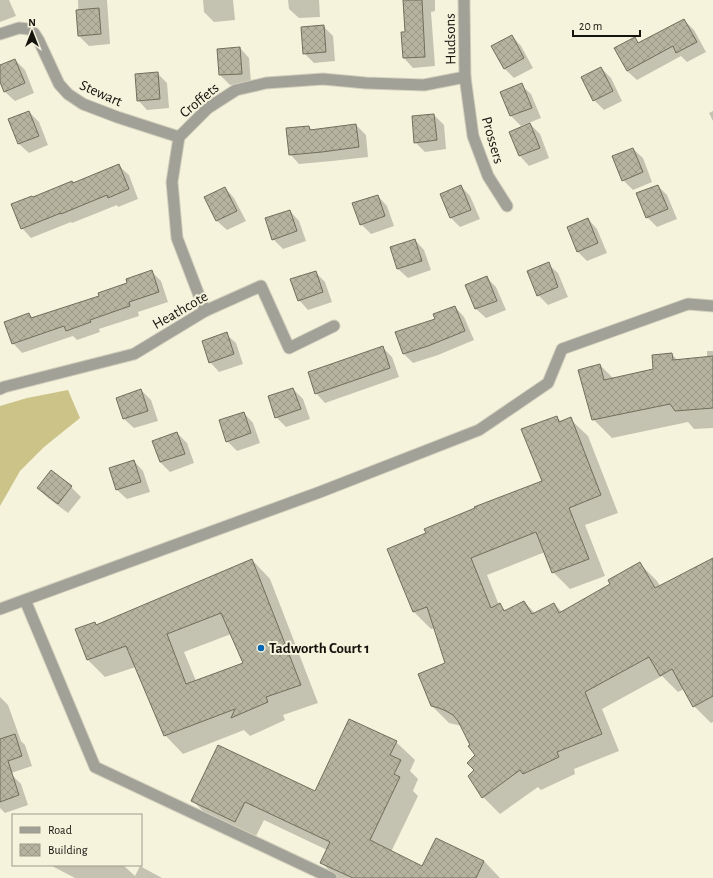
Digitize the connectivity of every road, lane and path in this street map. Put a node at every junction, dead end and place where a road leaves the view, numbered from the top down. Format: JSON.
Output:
{"nodes":[{"id":1,"x":464,"y":0,"type":"edge"},
{"id":2,"x":0,"y":34,"type":"edge"},
{"id":3,"x":465,"y":77,"type":"junction"},
{"id":4,"x":179,"y":137,"type":"junction"},
{"id":5,"x":507,"y":206,"type":"dead end"},
{"id":6,"x":713,"y":306,"type":"edge"},
{"id":7,"x":205,"y":312,"type":"junction"},
{"id":8,"x":334,"y":326,"type":"dead end"},
{"id":9,"x":0,"y":389,"type":"edge"},
{"id":10,"x":25,"y":600,"type":"junction"},
{"id":11,"x":0,"y":609,"type":"edge"},
{"id":12,"x":331,"y":878,"type":"edge"}],
"edges":[{"from":1,"to":3,"type":"street","name":"Hudsons"},
{"from":2,"to":4,"type":"street","name":"Stewart"},
{"from":3,"to":4,"type":"street","name":"Croffets"},
{"from":3,"to":5,"type":"street","name":"Prossers"},
{"from":4,"to":7,"type":"street","name":"Croffets"},
{"from":6,"to":10,"type":"street"},
{"from":7,"to":8,"type":"street","name":"Heathcote"},
{"from":7,"to":9,"type":"street","name":"Heathcote"},
{"from":10,"to":11,"type":"street"},
{"from":10,"to":12,"type":"street"}]}
